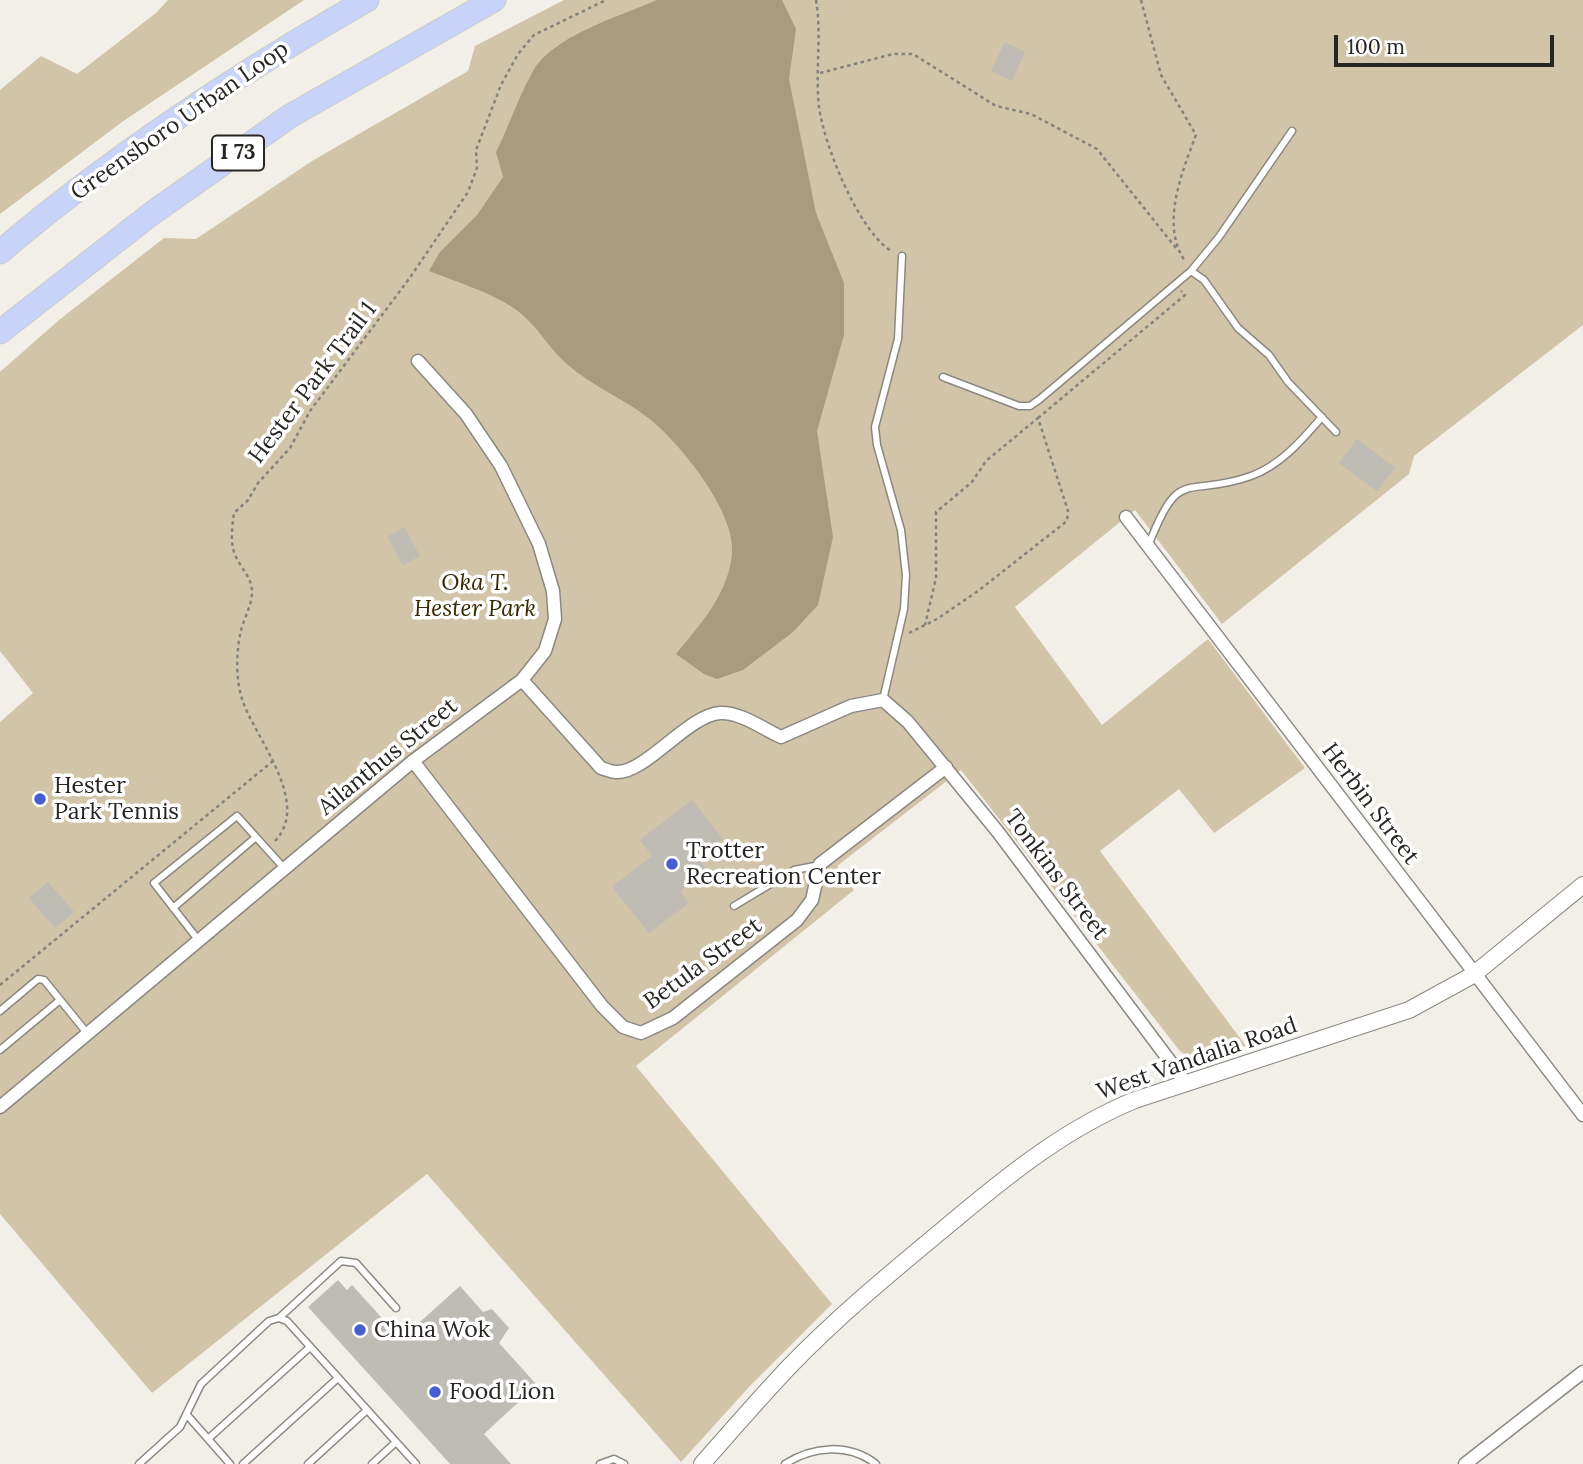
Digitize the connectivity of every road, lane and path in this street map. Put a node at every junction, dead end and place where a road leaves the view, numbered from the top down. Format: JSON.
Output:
{"nodes":[{"id":1,"x":367,"y":0,"type":"edge"},
{"id":2,"x":494,"y":0,"type":"edge"},
{"id":3,"x":606,"y":0,"type":"edge"},
{"id":4,"x":816,"y":0,"type":"edge"},
{"id":5,"x":1141,"y":0,"type":"edge"},
{"id":6,"x":820,"y":73,"type":"junction"},
{"id":7,"x":1292,"y":131,"type":"dead end"},
{"id":8,"x":1176,"y":248,"type":"junction"},
{"id":9,"x":0,"y":252,"type":"edge"},
{"id":10,"x":902,"y":256,"type":"joint"},
{"id":11,"x":1191,"y":271,"type":"junction"},
{"id":12,"x":1175,"y":284,"type":"junction"},
{"id":13,"x":0,"y":332,"type":"edge"},
{"id":14,"x":418,"y":361,"type":"dead end"},
{"id":15,"x":943,"y":377,"type":"dead end"},
{"id":16,"x":1321,"y":417,"type":"junction"},
{"id":17,"x":1038,"y":418,"type":"junction"},
{"id":18,"x":1336,"y":432,"type":"dead end"},
{"id":19,"x":1126,"y":517,"type":"dead end"},
{"id":20,"x":1148,"y":546,"type":"junction"},
{"id":21,"x":925,"y":625,"type":"junction"},
{"id":22,"x":897,"y":639,"type":"junction"},
{"id":23,"x":522,"y":680,"type":"junction"},
{"id":24,"x":883,"y":700,"type":"junction"},
{"id":25,"x":273,"y":761,"type":"junction"},
{"id":26,"x":413,"y":761,"type":"junction"},
{"id":27,"x":946,"y":768,"type":"junction"},
{"id":28,"x":256,"y":837,"type":"junction"},
{"id":29,"x":275,"y":841,"type":"dead end"},
{"id":30,"x":820,"y":864,"type":"junction"},
{"id":31,"x":284,"y":868,"type":"junction"},
{"id":32,"x":1583,"y":885,"type":"edge"},
{"id":33,"x":734,"y":906,"type":"dead end"},
{"id":34,"x":173,"y":908,"type":"junction"},
{"id":35,"x":199,"y":941,"type":"junction"},
{"id":36,"x":1474,"y":975,"type":"junction"},
{"id":37,"x":0,"y":985,"type":"edge"},
{"id":38,"x":60,"y":1000,"type":"junction"},
{"id":39,"x":0,"y":1011,"type":"edge"},
{"id":40,"x":88,"y":1034,"type":"junction"},
{"id":41,"x":0,"y":1050,"type":"edge"},
{"id":42,"x":1187,"y":1084,"type":"junction"},
{"id":43,"x":0,"y":1107,"type":"edge"},
{"id":44,"x":1583,"y":1115,"type":"edge"},
{"id":45,"x":396,"y":1308,"type":"dead end"},
{"id":46,"x":279,"y":1318,"type":"junction"},
{"id":47,"x":310,"y":1347,"type":"junction"},
{"id":48,"x":1583,"y":1372,"type":"edge"},
{"id":49,"x":338,"y":1378,"type":"junction"},
{"id":50,"x":367,"y":1410,"type":"junction"},
{"id":51,"x":187,"y":1415,"type":"junction"},
{"id":52,"x":208,"y":1439,"type":"junction"},
{"id":53,"x":396,"y":1442,"type":"junction"},
{"id":54,"x":139,"y":1464,"type":"edge"},
{"id":55,"x":230,"y":1464,"type":"edge"},
{"id":56,"x":243,"y":1464,"type":"edge"},
{"id":57,"x":308,"y":1464,"type":"edge"},
{"id":58,"x":372,"y":1464,"type":"edge"},
{"id":59,"x":416,"y":1464,"type":"edge"},
{"id":60,"x":600,"y":1464,"type":"edge"},
{"id":61,"x":624,"y":1464,"type":"edge"},
{"id":62,"x":702,"y":1464,"type":"edge"},
{"id":63,"x":785,"y":1464,"type":"edge"},
{"id":64,"x":876,"y":1464,"type":"edge"},
{"id":65,"x":1465,"y":1464,"type":"edge"}],
"edges":[{"from":1,"to":9,"type":"highway","name":"Greensboro Urban Loop","number":"I 73"},
{"from":2,"to":13,"type":"highway","number":"I 73"},
{"from":3,"to":25,"type":"path","name":"Hester Park Trail 1"},
{"from":4,"to":6,"type":"path"},
{"from":5,"to":8,"type":"path"},
{"from":6,"to":8,"type":"path"},
{"from":6,"to":10,"type":"path"},
{"from":7,"to":11,"type":"lane"},
{"from":8,"to":11,"type":"path"},
{"from":10,"to":22,"type":"lane"},
{"from":11,"to":12,"type":"lane"},
{"from":11,"to":16,"type":"lane"},
{"from":12,"to":15,"type":"lane"},
{"from":12,"to":17,"type":"path"},
{"from":14,"to":23,"type":"street","name":"Ailanthus Street"},
{"from":16,"to":18,"type":"lane"},
{"from":16,"to":20,"type":"lane"},
{"from":17,"to":21,"type":"path"},
{"from":17,"to":21,"type":"path"},
{"from":19,"to":20,"type":"street","name":"Herbin Street"},
{"from":20,"to":36,"type":"street","name":"Herbin Street"},
{"from":21,"to":22,"type":"path"},
{"from":22,"to":24,"type":"lane"},
{"from":23,"to":24,"type":"street"},
{"from":23,"to":26,"type":"street","name":"Ailanthus Street"},
{"from":24,"to":27,"type":"street","name":"Tonkins Street"},
{"from":25,"to":29,"type":"path","name":"Hester Park Trail 1"},
{"from":25,"to":37,"type":"path"},
{"from":26,"to":30,"type":"street","name":"Betula Street"},
{"from":26,"to":31,"type":"street","name":"Ailanthus Street"},
{"from":27,"to":30,"type":"street"},
{"from":27,"to":42,"type":"street","name":"Tonkins Street"},
{"from":28,"to":31,"type":"lane"},
{"from":28,"to":34,"type":"lane"},
{"from":28,"to":34,"type":"lane"},
{"from":30,"to":33,"type":"lane"},
{"from":31,"to":35,"type":"street","name":"Ailanthus Street"},
{"from":32,"to":36,"type":"street","name":"West Vandalia Road"},
{"from":34,"to":35,"type":"lane"},
{"from":35,"to":40,"type":"street","name":"Ailanthus Street"},
{"from":36,"to":42,"type":"street","name":"West Vandalia Road"},
{"from":36,"to":44,"type":"street","name":"Herbin Street"},
{"from":38,"to":39,"type":"lane"},
{"from":38,"to":40,"type":"lane"},
{"from":38,"to":41,"type":"lane"},
{"from":40,"to":43,"type":"street","name":"Ailanthus Street"},
{"from":42,"to":62,"type":"street","name":"West Vandalia Road"},
{"from":45,"to":46,"type":"lane"},
{"from":46,"to":47,"type":"lane"},
{"from":46,"to":51,"type":"lane"},
{"from":47,"to":49,"type":"lane"},
{"from":47,"to":52,"type":"lane"},
{"from":48,"to":65,"type":"street"},
{"from":49,"to":50,"type":"lane"},
{"from":49,"to":56,"type":"lane"},
{"from":50,"to":53,"type":"lane"},
{"from":50,"to":57,"type":"lane"},
{"from":51,"to":52,"type":"lane"},
{"from":51,"to":54,"type":"lane"},
{"from":52,"to":55,"type":"lane"},
{"from":53,"to":58,"type":"lane"},
{"from":53,"to":59,"type":"lane"},
{"from":60,"to":61,"type":"lane"},
{"from":63,"to":64,"type":"lane"}]}
